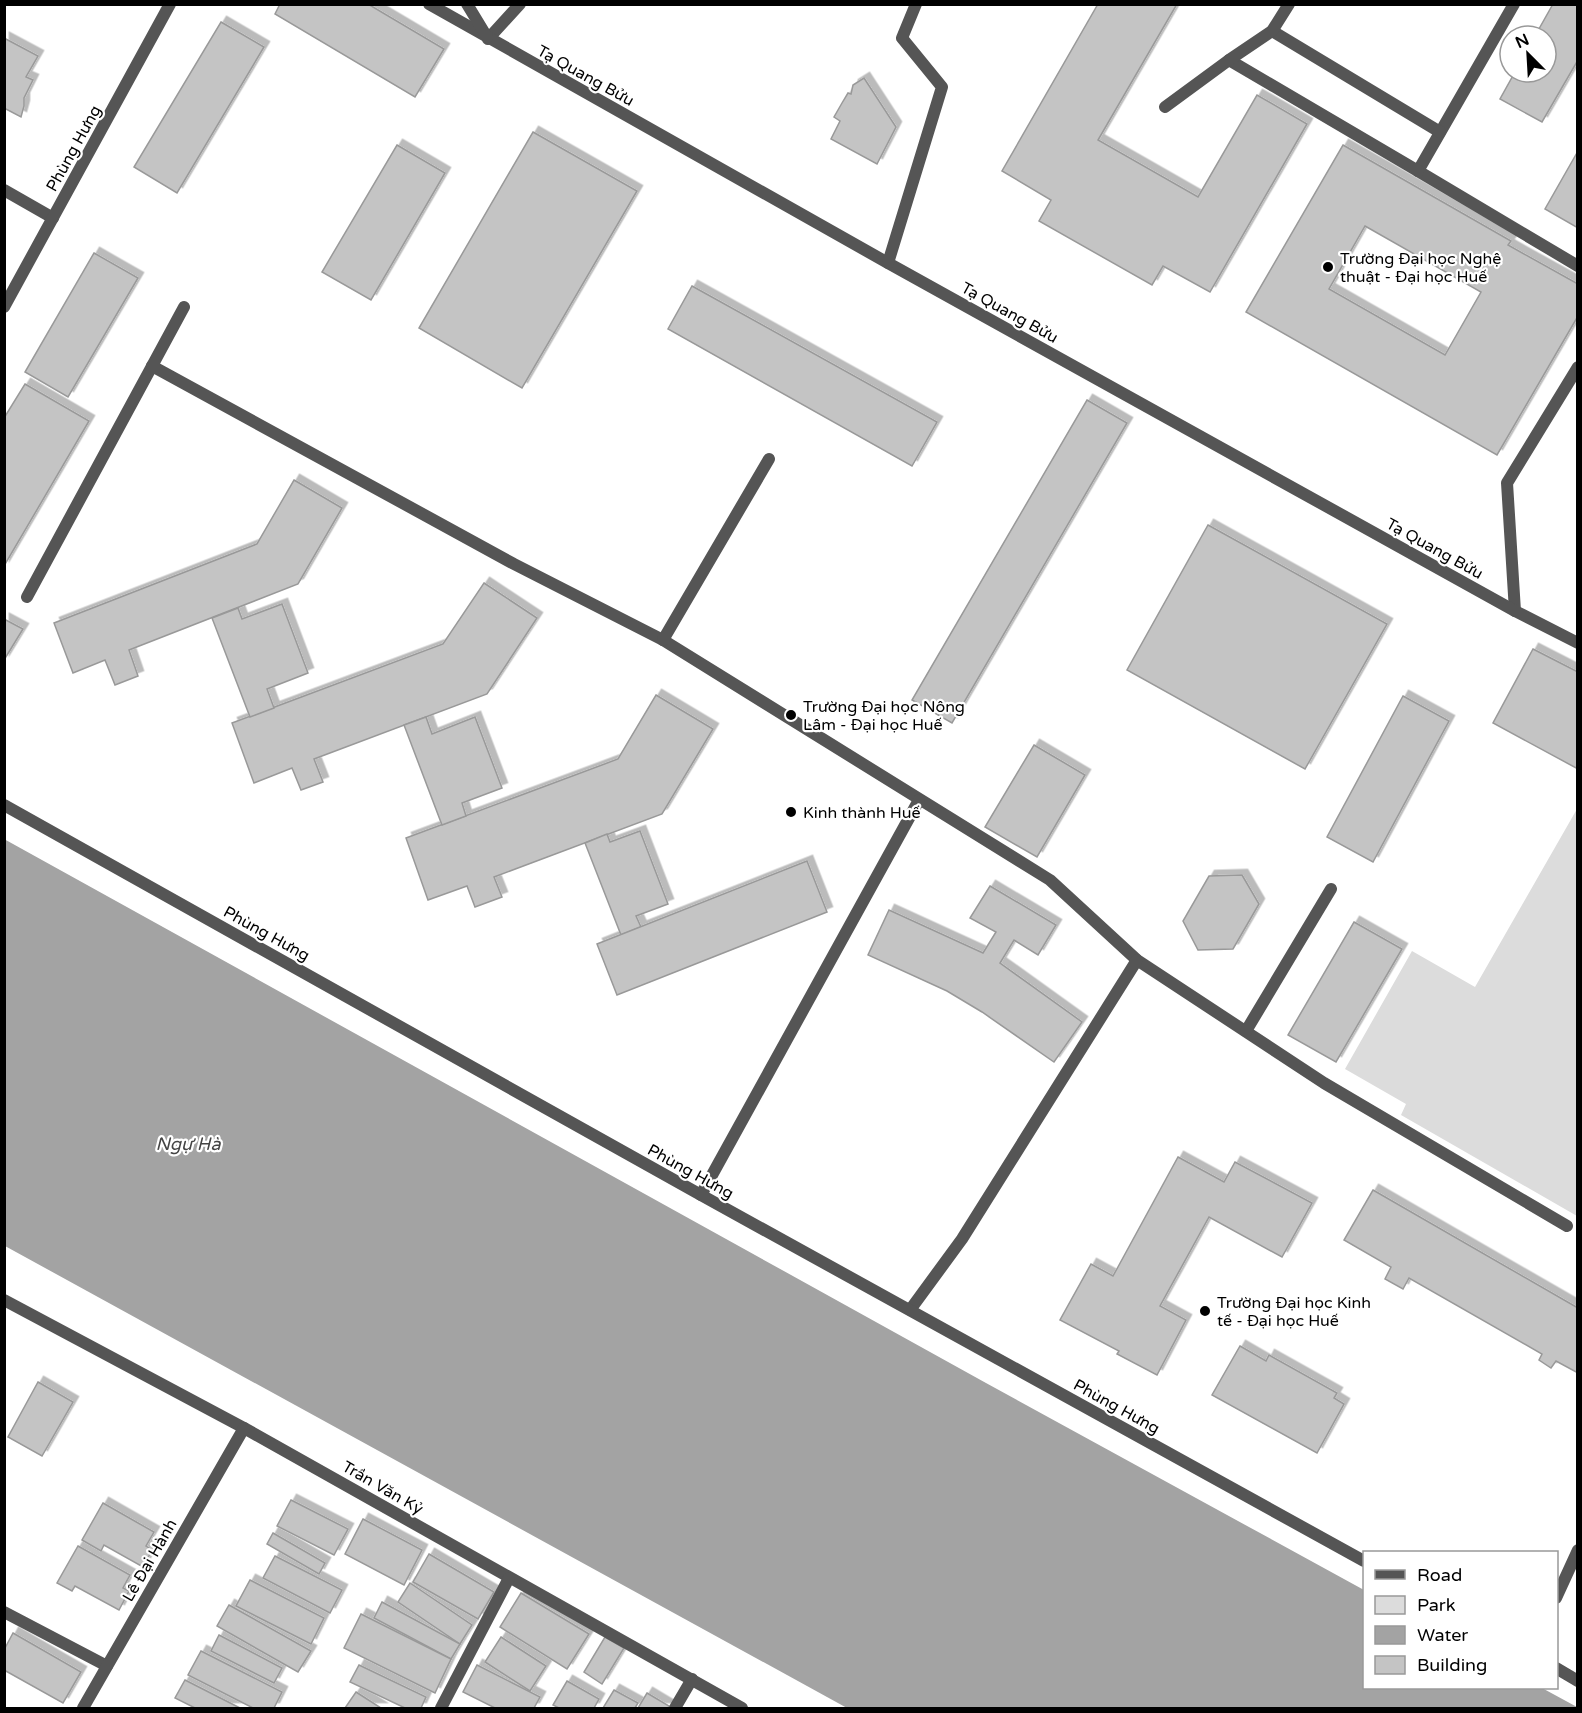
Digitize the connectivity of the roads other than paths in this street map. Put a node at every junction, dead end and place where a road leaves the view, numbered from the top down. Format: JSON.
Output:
{"nodes":[{"id":1,"x":170,"y":4,"type":"edge"},
{"id":2,"x":429,"y":4,"type":"edge"},
{"id":3,"x":467,"y":4,"type":"edge"},
{"id":4,"x":520,"y":4,"type":"edge"},
{"id":5,"x":916,"y":4,"type":"edge"},
{"id":6,"x":1288,"y":4,"type":"edge"},
{"id":7,"x":1514,"y":4,"type":"edge"},
{"id":8,"x":1272,"y":31,"type":"junction"},
{"id":9,"x":488,"y":39,"type":"junction"},
{"id":10,"x":1228,"y":60,"type":"junction"},
{"id":11,"x":1165,"y":107,"type":"dead end"},
{"id":12,"x":1440,"y":132,"type":"junction"},
{"id":13,"x":1418,"y":171,"type":"junction"},
{"id":14,"x":4,"y":190,"type":"edge"},
{"id":15,"x":53,"y":218,"type":"junction"},
{"id":16,"x":888,"y":263,"type":"junction"},
{"id":17,"x":1578,"y":266,"type":"edge"},
{"id":18,"x":4,"y":307,"type":"edge"},
{"id":19,"x":184,"y":307,"type":"dead end"},
{"id":20,"x":152,"y":366,"type":"junction"},
{"id":21,"x":1578,"y":367,"type":"edge"},
{"id":22,"x":769,"y":459,"type":"dead end"},
{"id":23,"x":27,"y":597,"type":"dead end"},
{"id":24,"x":1515,"y":611,"type":"junction"},
{"id":25,"x":663,"y":640,"type":"junction"},
{"id":26,"x":1578,"y":643,"type":"edge"},
{"id":27,"x":919,"y":800,"type":"junction"},
{"id":28,"x":4,"y":805,"type":"edge"},
{"id":29,"x":1331,"y":889,"type":"dead end"},
{"id":30,"x":1137,"y":960,"type":"junction"},
{"id":31,"x":1246,"y":1031,"type":"junction"},
{"id":32,"x":701,"y":1195,"type":"junction"},
{"id":33,"x":1567,"y":1226,"type":"dead end"},
{"id":34,"x":4,"y":1300,"type":"edge"},
{"id":35,"x":910,"y":1310,"type":"junction"},
{"id":36,"x":244,"y":1428,"type":"junction"},
{"id":37,"x":1578,"y":1550,"type":"edge"},
{"id":38,"x":1363,"y":1560,"type":"edge"},
{"id":39,"x":510,"y":1578,"type":"junction"},
{"id":40,"x":1558,"y":1596,"type":"edge"},
{"id":41,"x":4,"y":1612,"type":"edge"},
{"id":42,"x":107,"y":1666,"type":"junction"},
{"id":43,"x":1558,"y":1669,"type":"edge"},
{"id":44,"x":692,"y":1679,"type":"junction"},
{"id":45,"x":1578,"y":1681,"type":"edge"},
{"id":46,"x":83,"y":1708,"type":"edge"},
{"id":47,"x":441,"y":1708,"type":"edge"},
{"id":48,"x":675,"y":1708,"type":"edge"},
{"id":49,"x":742,"y":1708,"type":"edge"}],
"edges":[{"from":1,"to":15,"type":"street","name":"Phùng Hưng"},
{"from":2,"to":9,"type":"street","name":"Tạ Quang Bửu"},
{"from":3,"to":9,"type":"street"},
{"from":4,"to":9,"type":"street"},
{"from":5,"to":16,"type":"street"},
{"from":6,"to":8,"type":"street"},
{"from":7,"to":12,"type":"street"},
{"from":8,"to":10,"type":"street"},
{"from":8,"to":12,"type":"street"},
{"from":9,"to":16,"type":"street","name":"Tạ Quang Bửu"},
{"from":10,"to":11,"type":"street"},
{"from":10,"to":13,"type":"street"},
{"from":12,"to":13,"type":"street"},
{"from":13,"to":17,"type":"street"},
{"from":14,"to":15,"type":"street"},
{"from":15,"to":18,"type":"street","name":"Phùng Hưng"},
{"from":16,"to":24,"type":"street","name":"Tạ Quang Bửu"},
{"from":19,"to":20,"type":"street"},
{"from":20,"to":23,"type":"street"},
{"from":20,"to":25,"type":"street"},
{"from":21,"to":24,"type":"street"},
{"from":22,"to":25,"type":"street"},
{"from":24,"to":26,"type":"street","name":"Tạ Quang Bửu"},
{"from":25,"to":27,"type":"street"},
{"from":27,"to":30,"type":"street"},
{"from":27,"to":32,"type":"street"},
{"from":28,"to":32,"type":"street","name":"Phùng Hưng"},
{"from":29,"to":31,"type":"street"},
{"from":30,"to":31,"type":"street"},
{"from":30,"to":35,"type":"street"},
{"from":31,"to":33,"type":"street"},
{"from":32,"to":35,"type":"street","name":"Phùng Hưng"},
{"from":34,"to":36,"type":"street","name":"Trần Văn Kỷ"},
{"from":35,"to":38,"type":"street","name":"Phùng Hưng"},
{"from":36,"to":39,"type":"street","name":"Trần Văn Kỷ"},
{"from":36,"to":42,"type":"street","name":"Lê Đại Hành"},
{"from":37,"to":40,"type":"street"},
{"from":39,"to":44,"type":"street","name":"Trần Văn Kỷ"},
{"from":39,"to":47,"type":"street"},
{"from":41,"to":42,"type":"street"},
{"from":42,"to":46,"type":"street","name":"Lê Đại Hành"},
{"from":43,"to":45,"type":"street"},
{"from":44,"to":48,"type":"street"},
{"from":44,"to":49,"type":"street","name":"Trần Văn Kỷ"}]}
